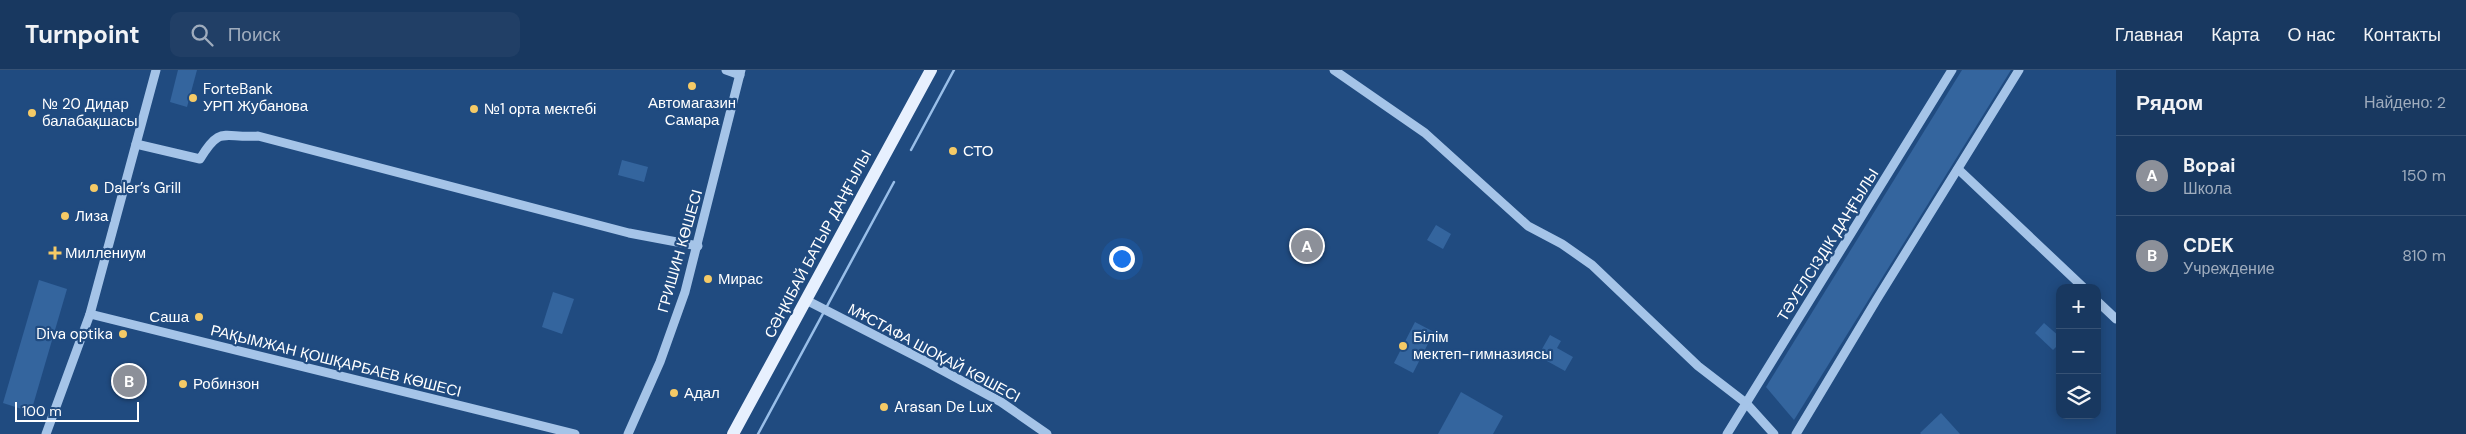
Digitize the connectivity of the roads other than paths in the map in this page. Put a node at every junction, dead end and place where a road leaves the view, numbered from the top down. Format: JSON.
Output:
{"nodes":[{"id":1,"x":156,"y":70,"type":"edge"},
{"id":2,"x":726,"y":70,"type":"edge"},
{"id":3,"x":930,"y":70,"type":"edge"},
{"id":4,"x":1334,"y":70,"type":"edge"},
{"id":5,"x":1952,"y":70,"type":"edge"},
{"id":6,"x":2019,"y":70,"type":"edge"},
{"id":7,"x":741,"y":72,"type":"edge"},
{"id":8,"x":136,"y":144,"type":"junction"},
{"id":9,"x":1958,"y":168,"type":"junction"},
{"id":10,"x":698,"y":246,"type":"junction"},
{"id":11,"x":2080,"y":284,"type":"edge"},
{"id":12,"x":806,"y":300,"type":"junction"},
{"id":13,"x":2101,"y":305,"type":"edge"},
{"id":14,"x":90,"y":314,"type":"junction"},
{"id":15,"x":2116,"y":319,"type":"edge"},
{"id":16,"x":1746,"y":403,"type":"junction"},
{"id":17,"x":46,"y":434,"type":"edge"},
{"id":18,"x":575,"y":434,"type":"edge"},
{"id":19,"x":628,"y":434,"type":"edge"},
{"id":20,"x":733,"y":434,"type":"edge"},
{"id":21,"x":1047,"y":434,"type":"edge"},
{"id":22,"x":1727,"y":434,"type":"edge"},
{"id":23,"x":1774,"y":434,"type":"edge"},
{"id":24,"x":1796,"y":434,"type":"edge"}],
"edges":[{"from":1,"to":8,"type":"street"},
{"from":2,"to":7,"type":"street"},
{"from":3,"to":12,"type":"main road","name":"СӘҢКІБАЙ БАТЫР ДАҢҒЫЛЫ"},
{"from":4,"to":16,"type":"street"},
{"from":5,"to":16,"type":"street","name":"ТӘУЕЛСІЗДІК ДАҢҒЫЛЫ"},
{"from":6,"to":9,"type":"street"},
{"from":7,"to":10,"type":"street","name":"ГРИШИН КӨШЕСІ"},
{"from":8,"to":10,"type":"street"},
{"from":8,"to":14,"type":"street"},
{"from":9,"to":11,"type":"street"},
{"from":9,"to":24,"type":"street"},
{"from":10,"to":19,"type":"street","name":"ГРИШИН КӨШЕСІ"},
{"from":12,"to":20,"type":"main road","name":"СӘҢКІБАЙ БАТЫР ДАҢҒЫЛЫ"},
{"from":12,"to":21,"type":"street","name":"МҰСТАФА ШОҚАЙ КӨШЕСІ"},
{"from":13,"to":15,"type":"street"},
{"from":14,"to":17,"type":"street"},
{"from":14,"to":18,"type":"street","name":"РАҚЫМЖАН ҚОШҚАРБАЕВ КӨШЕСІ"},
{"from":16,"to":22,"type":"street","name":"ТӘУЕЛСІЗДІК ДАҢҒЫЛЫ"},
{"from":16,"to":23,"type":"street"}]}
